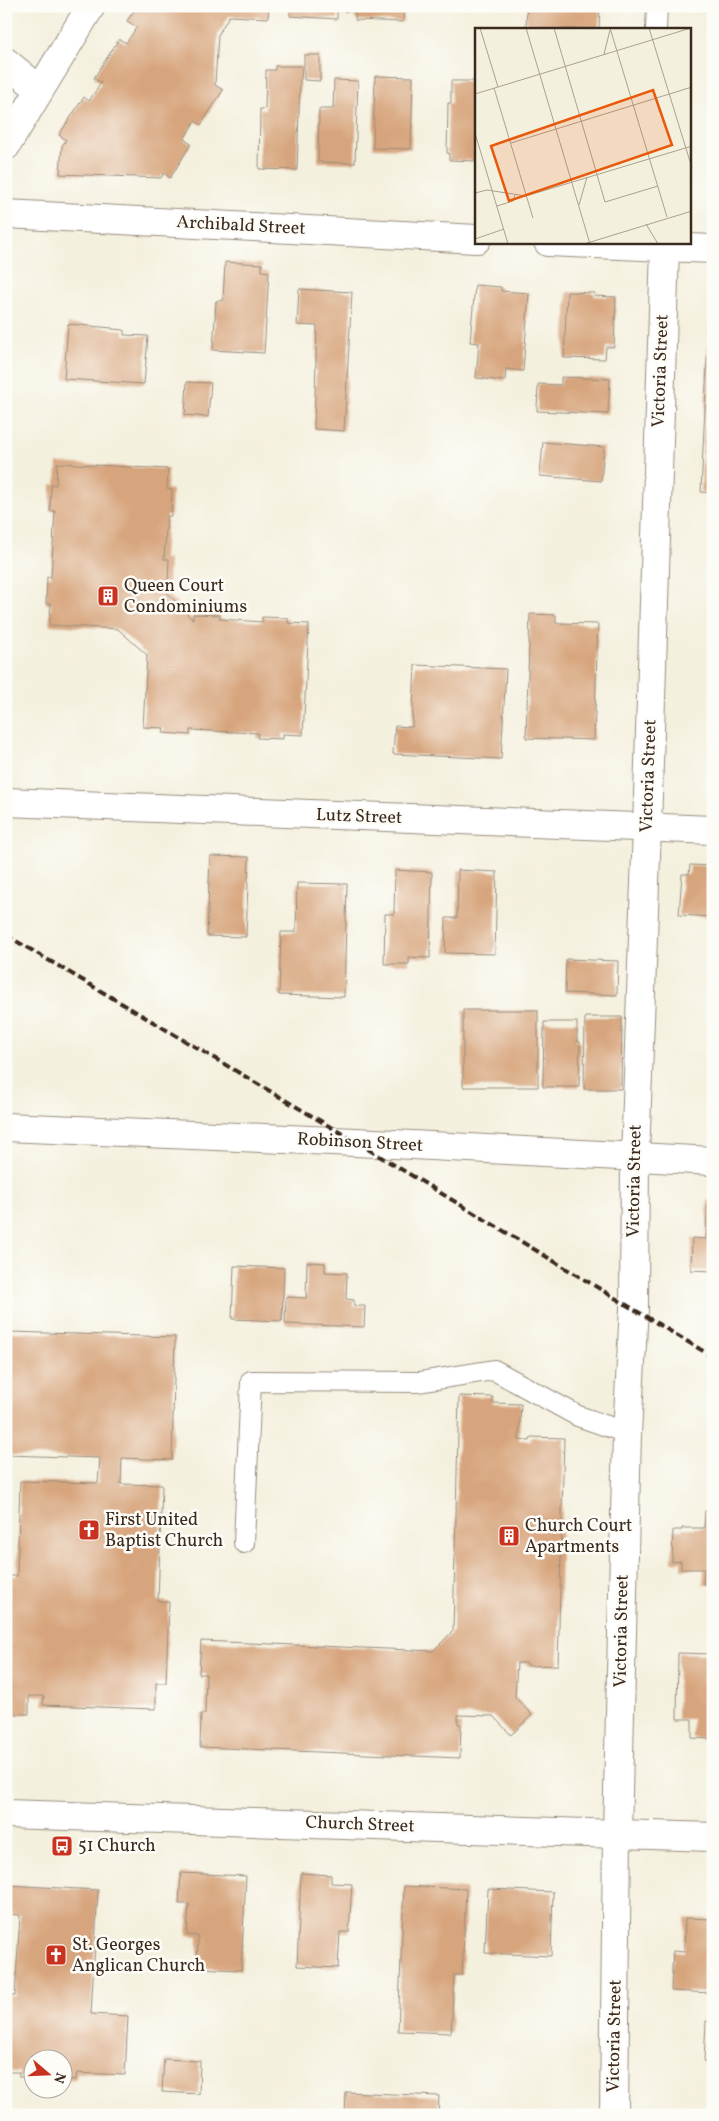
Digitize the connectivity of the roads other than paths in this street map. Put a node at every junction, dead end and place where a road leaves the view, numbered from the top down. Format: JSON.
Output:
{"nodes":[{"id":1,"x":91,"y":6,"type":"edge"},
{"id":2,"x":657,"y":6,"type":"edge"},
{"id":3,"x":656,"y":28,"type":"edge"},
{"id":4,"x":6,"y":62,"type":"edge"},
{"id":5,"x":40,"y":90,"type":"junction"},
{"id":6,"x":6,"y":146,"type":"edge"},
{"id":7,"x":6,"y":214,"type":"edge"},
{"id":8,"x":475,"y":239,"type":"edge"},
{"id":9,"x":602,"y":244,"type":"edge"},
{"id":10,"x":657,"y":246,"type":"edge"},
{"id":11,"x":713,"y":249,"type":"edge"},
{"id":12,"x":6,"y":802,"type":"edge"},
{"id":13,"x":647,"y":828,"type":"junction"},
{"id":14,"x":713,"y":830,"type":"edge"},
{"id":15,"x":6,"y":1127,"type":"edge"},
{"id":16,"x":634,"y":1157,"type":"junction"},
{"id":17,"x":713,"y":1160,"type":"edge"},
{"id":18,"x":627,"y":1433,"type":"junction"},
{"id":19,"x":244,"y":1543,"type":"dead end"},
{"id":20,"x":6,"y":1814,"type":"edge"},
{"id":21,"x":617,"y":1833,"type":"junction"},
{"id":22,"x":713,"y":1837,"type":"edge"},
{"id":23,"x":614,"y":2115,"type":"edge"}],
"edges":[{"from":1,"to":5,"type":"street"},
{"from":2,"to":3,"type":"lane"},
{"from":4,"to":5,"type":"street"},
{"from":5,"to":6,"type":"street"},
{"from":7,"to":8,"type":"street","name":"Archibald Street"},
{"from":9,"to":10,"type":"street"},
{"from":10,"to":11,"type":"street"},
{"from":10,"to":13,"type":"street","name":"Victoria Street"},
{"from":12,"to":13,"type":"street","name":"Lutz Street"},
{"from":13,"to":14,"type":"street","name":"Lutz Street"},
{"from":13,"to":16,"type":"street","name":"Victoria Street"},
{"from":15,"to":16,"type":"street","name":"Robinson Street"},
{"from":16,"to":17,"type":"street","name":"Robinson Street"},
{"from":16,"to":18,"type":"street","name":"Victoria Street"},
{"from":18,"to":19,"type":"lane"},
{"from":18,"to":21,"type":"street","name":"Victoria Street"},
{"from":20,"to":21,"type":"street","name":"Church Street"},
{"from":21,"to":22,"type":"street","name":"Church Street"},
{"from":21,"to":23,"type":"street","name":"Victoria Street"}]}
